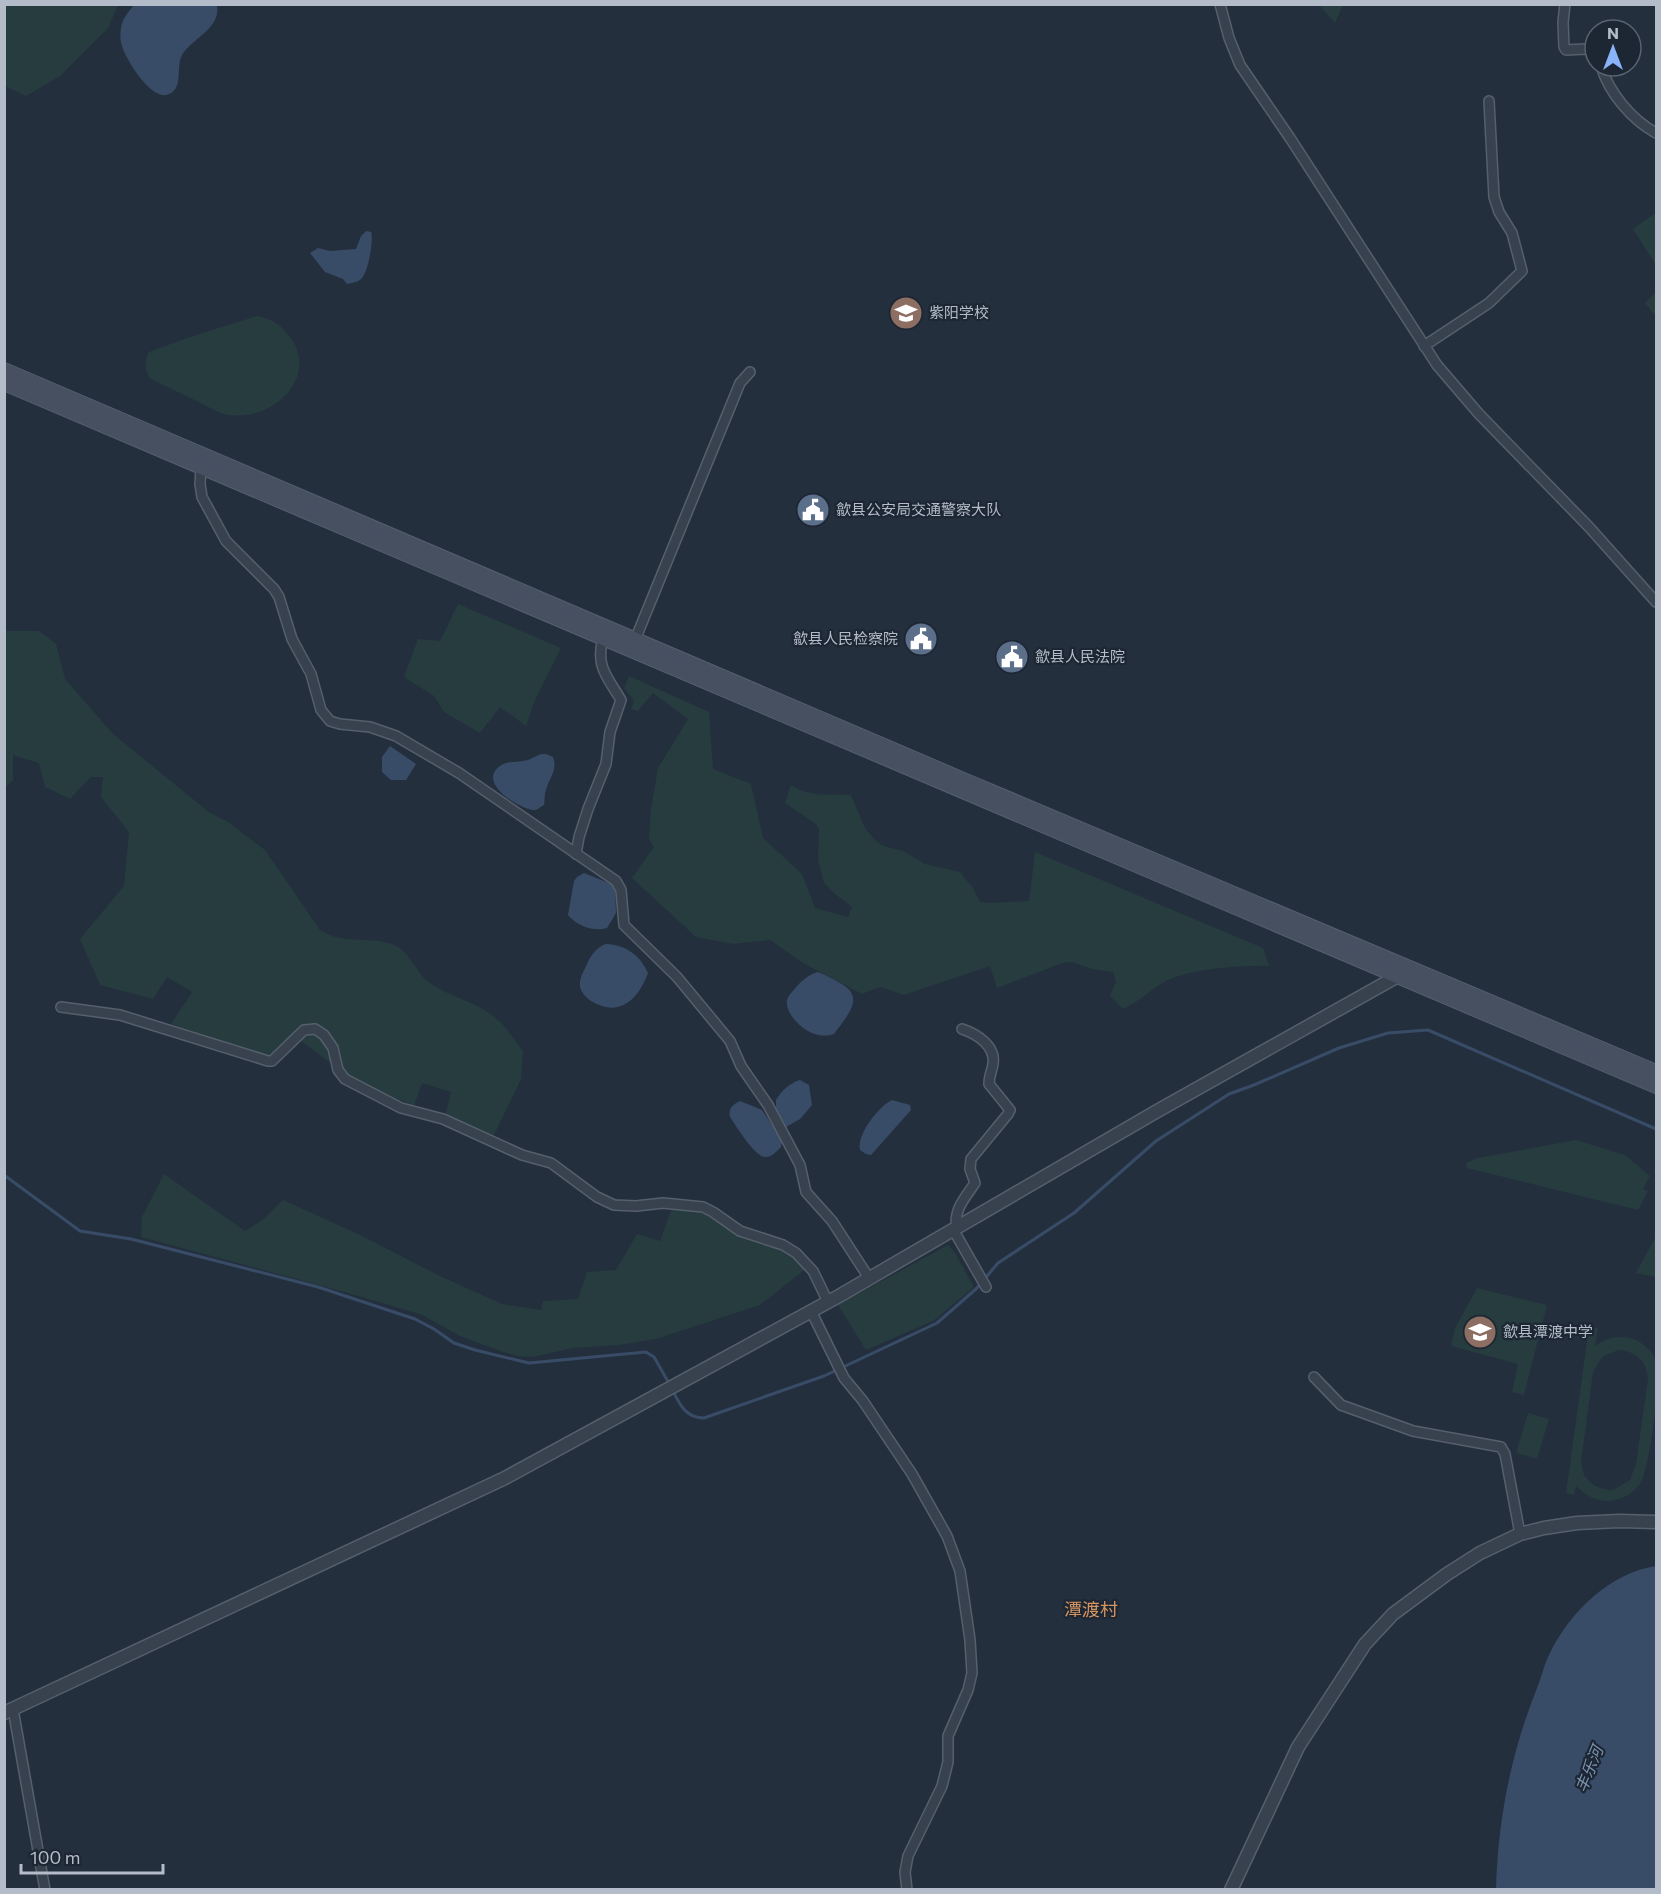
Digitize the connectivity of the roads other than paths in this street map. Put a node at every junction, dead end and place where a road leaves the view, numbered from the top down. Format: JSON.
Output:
{"nodes":[{"id":1,"x":1220,"y":4,"type":"edge"},
{"id":2,"x":1565,"y":4,"type":"edge"},
{"id":3,"x":1583,"y":49,"type":"edge"},
{"id":4,"x":1605,"y":78,"type":"edge"},
{"id":5,"x":1489,"y":101,"type":"dead end"},
{"id":6,"x":1656,"y":133,"type":"edge"},
{"id":7,"x":1424,"y":346,"type":"junction"},
{"id":8,"x":4,"y":370,"type":"edge"},
{"id":9,"x":750,"y":372,"type":"dead end"},
{"id":10,"x":4,"y":383,"type":"edge"},
{"id":11,"x":201,"y":467,"type":"junction"},
{"id":12,"x":1656,"y":602,"type":"edge"},
{"id":13,"x":603,"y":639,"type":"junction"},
{"id":14,"x":635,"y":640,"type":"junction"},
{"id":15,"x":576,"y":854,"type":"junction"},
{"id":16,"x":1398,"y":976,"type":"junction"},
{"id":17,"x":61,"y":1007,"type":"dead end"},
{"id":18,"x":962,"y":1029,"type":"dead end"},
{"id":19,"x":1656,"y":1072,"type":"edge"},
{"id":20,"x":1656,"y":1086,"type":"edge"},
{"id":21,"x":956,"y":1229,"type":"junction"},
{"id":22,"x":869,"y":1278,"type":"junction"},
{"id":23,"x":986,"y":1287,"type":"dead end"},
{"id":24,"x":828,"y":1302,"type":"junction"},
{"id":25,"x":811,"y":1311,"type":"junction"},
{"id":26,"x":1314,"y":1377,"type":"dead end"},
{"id":27,"x":1656,"y":1522,"type":"edge"},
{"id":28,"x":1520,"y":1534,"type":"junction"},
{"id":29,"x":9,"y":1711,"type":"edge"},
{"id":30,"x":45,"y":1890,"type":"edge"},
{"id":31,"x":907,"y":1890,"type":"edge"},
{"id":32,"x":1231,"y":1890,"type":"edge"}],
"edges":[{"from":1,"to":7,"type":"street"},
{"from":2,"to":3,"type":"street"},
{"from":4,"to":6,"type":"street"},
{"from":5,"to":7,"type":"street"},
{"from":7,"to":12,"type":"street"},
{"from":8,"to":14,"type":"main road"},
{"from":9,"to":14,"type":"street"},
{"from":10,"to":11,"type":"main road"},
{"from":11,"to":13,"type":"main road"},
{"from":11,"to":15,"type":"street"},
{"from":13,"to":15,"type":"street"},
{"from":13,"to":16,"type":"main road"},
{"from":14,"to":19,"type":"main road"},
{"from":15,"to":22,"type":"street"},
{"from":16,"to":20,"type":"main road"},
{"from":16,"to":21,"type":"street"},
{"from":17,"to":24,"type":"street"},
{"from":18,"to":21,"type":"street"},
{"from":21,"to":22,"type":"street"},
{"from":21,"to":23,"type":"street"},
{"from":22,"to":24,"type":"street"},
{"from":24,"to":25,"type":"street"},
{"from":25,"to":29,"type":"street"},
{"from":25,"to":31,"type":"street"},
{"from":26,"to":28,"type":"street"},
{"from":27,"to":28,"type":"street"},
{"from":28,"to":32,"type":"street"},
{"from":29,"to":30,"type":"street"}]}
